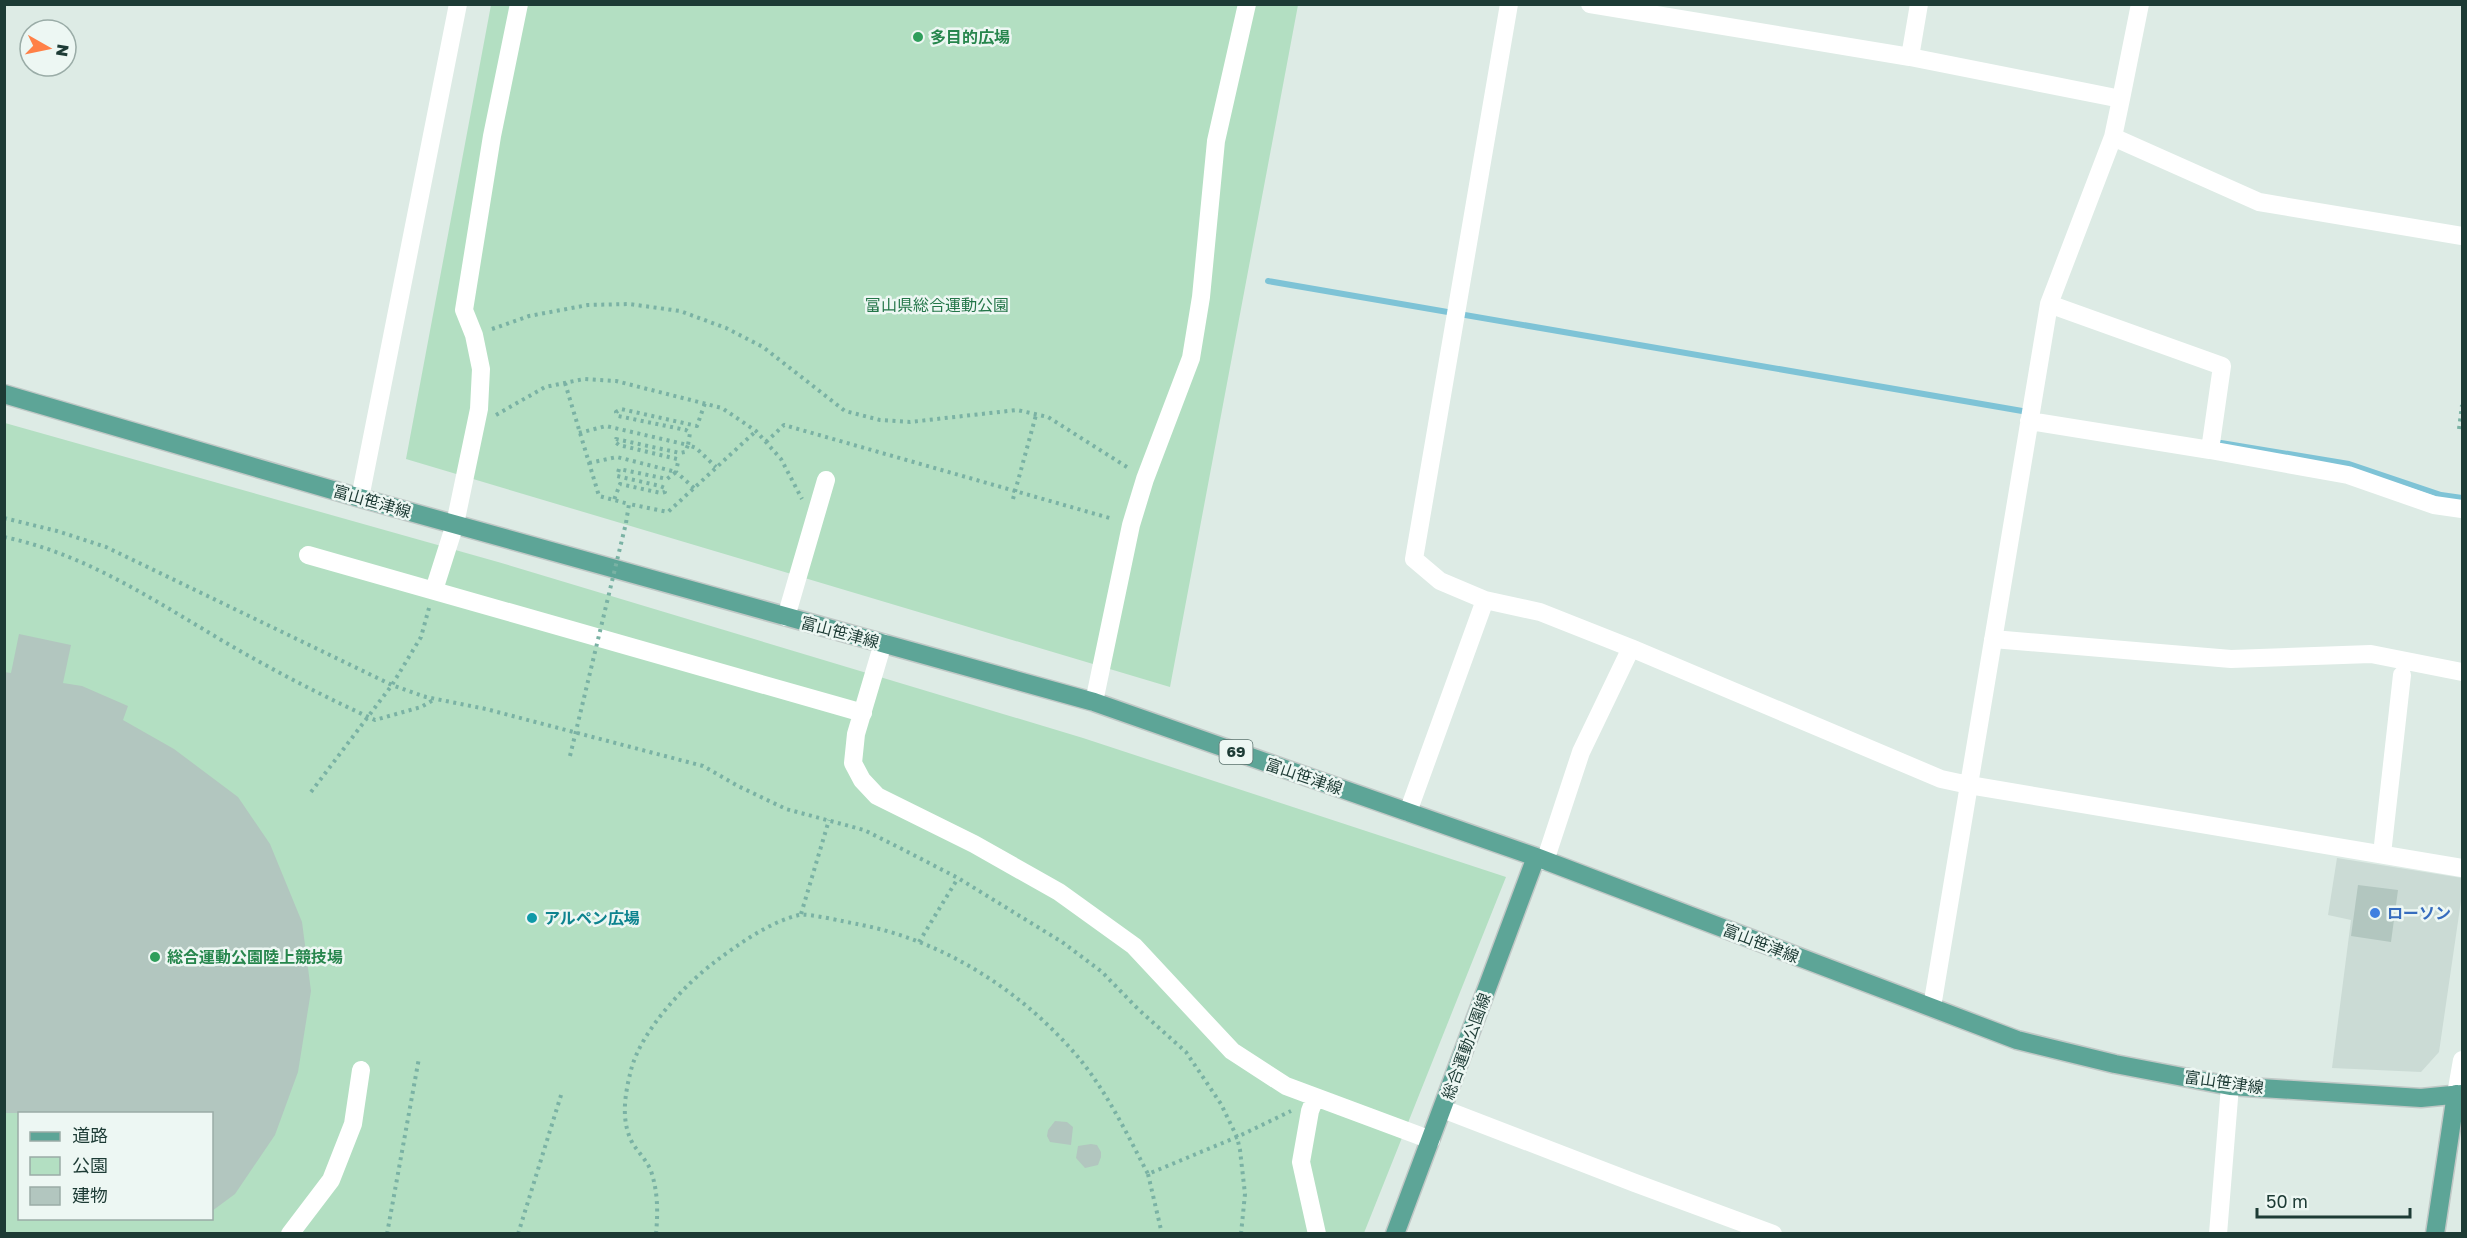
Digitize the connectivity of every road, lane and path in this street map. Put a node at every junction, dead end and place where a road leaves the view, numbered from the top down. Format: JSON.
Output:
{"nodes":[{"id":1,"x":458,"y":4,"type":"edge"},
{"id":2,"x":519,"y":4,"type":"edge"},
{"id":3,"x":1246,"y":4,"type":"edge"},
{"id":4,"x":1509,"y":4,"type":"edge"},
{"id":5,"x":1590,"y":4,"type":"edge"},
{"id":6,"x":1919,"y":4,"type":"edge"},
{"id":7,"x":2140,"y":4,"type":"edge"},
{"id":8,"x":1910,"y":57,"type":"junction"},
{"id":9,"x":2121,"y":99,"type":"junction"},
{"id":10,"x":2113,"y":137,"type":"junction"},
{"id":11,"x":2463,"y":236,"type":"edge"},
{"id":12,"x":2049,"y":304,"type":"junction"},
{"id":13,"x":474,"y":335,"type":"junction"},
{"id":14,"x":565,"y":383,"type":"junction"},
{"id":15,"x":4,"y":394,"type":"edge"},
{"id":16,"x":705,"y":403,"type":"junction"},
{"id":17,"x":2463,"y":405,"type":"edge"},
{"id":18,"x":1036,"y":415,"type":"junction"},
{"id":19,"x":2030,"y":415,"type":"junction"},
{"id":20,"x":476,"y":426,"type":"junction"},
{"id":21,"x":2459,"y":429,"type":"dead end"},
{"id":22,"x":756,"y":431,"type":"junction"},
{"id":23,"x":579,"y":433,"type":"junction"},
{"id":24,"x":766,"y":442,"type":"junction"},
{"id":25,"x":688,"y":445,"type":"junction"},
{"id":26,"x":2211,"y":445,"type":"junction"},
{"id":27,"x":589,"y":464,"type":"junction"},
{"id":28,"x":716,"y":467,"type":"junction"},
{"id":29,"x":676,"y":472,"type":"junction"},
{"id":30,"x":1145,"y":479,"type":"junction"},
{"id":31,"x":826,"y":480,"type":"dead end"},
{"id":32,"x":694,"y":488,"type":"junction"},
{"id":33,"x":1014,"y":491,"type":"junction"},
{"id":34,"x":360,"y":498,"type":"junction"},
{"id":35,"x":1012,"y":499,"type":"dead end"},
{"id":36,"x":614,"y":500,"type":"junction"},
{"id":37,"x":630,"y":504,"type":"junction"},
{"id":38,"x":2463,"y":509,"type":"edge"},
{"id":39,"x":4,"y":518,"type":"edge"},
{"id":40,"x":814,"y":521,"type":"junction"},
{"id":41,"x":455,"y":524,"type":"junction"},
{"id":42,"x":1131,"y":525,"type":"junction"},
{"id":43,"x":4,"y":537,"type":"edge"},
{"id":44,"x":308,"y":555,"type":"dead end"},
{"id":45,"x":434,"y":590,"type":"junction"},
{"id":46,"x":1485,"y":600,"type":"junction"},
{"id":47,"x":786,"y":617,"type":"junction"},
{"id":48,"x":1993,"y":639,"type":"junction"},
{"id":49,"x":883,"y":643,"type":"junction"},
{"id":50,"x":1631,"y":648,"type":"junction"},
{"id":51,"x":2463,"y":672,"type":"edge"},
{"id":52,"x":2402,"y":675,"type":"dead end"},
{"id":53,"x":392,"y":685,"type":"junction"},
{"id":54,"x":435,"y":699,"type":"junction"},
{"id":55,"x":1094,"y":702,"type":"junction"},
{"id":56,"x":863,"y":713,"type":"junction"},
{"id":57,"x":367,"y":717,"type":"junction"},
{"id":58,"x":570,"y":756,"type":"dead end"},
{"id":59,"x":1969,"y":785,"type":"junction"},
{"id":60,"x":311,"y":792,"type":"dead end"},
{"id":61,"x":1408,"y":813,"type":"junction"},
{"id":62,"x":829,"y":819,"type":"junction"},
{"id":63,"x":2382,"y":854,"type":"junction"},
{"id":64,"x":1541,"y":859,"type":"junction"},
{"id":65,"x":2463,"y":868,"type":"edge"},
{"id":66,"x":958,"y":878,"type":"junction"},
{"id":67,"x":801,"y":914,"type":"junction"},
{"id":68,"x":919,"y":942,"type":"junction"},
{"id":69,"x":1932,"y":1007,"type":"junction"},
{"id":70,"x":419,"y":1058,"type":"dead end"},
{"id":71,"x":2463,"y":1060,"type":"edge"},
{"id":72,"x":361,"y":1070,"type":"dead end"},
{"id":73,"x":2230,"y":1086,"type":"junction"},
{"id":74,"x":562,"y":1092,"type":"dead end"},
{"id":75,"x":2459,"y":1094,"type":"edge"},
{"id":76,"x":1315,"y":1098,"type":"junction"},
{"id":77,"x":1297,"y":1108,"type":"dead end"},
{"id":78,"x":1443,"y":1109,"type":"junction"},
{"id":79,"x":1237,"y":1137,"type":"junction"},
{"id":80,"x":1431,"y":1140,"type":"junction"},
{"id":81,"x":1148,"y":1174,"type":"junction"},
{"id":82,"x":290,"y":1233,"type":"edge"},
{"id":83,"x":387,"y":1233,"type":"edge"},
{"id":84,"x":519,"y":1233,"type":"edge"},
{"id":85,"x":656,"y":1233,"type":"edge"},
{"id":86,"x":1162,"y":1233,"type":"edge"},
{"id":87,"x":1241,"y":1233,"type":"edge"},
{"id":88,"x":1317,"y":1233,"type":"edge"},
{"id":89,"x":1395,"y":1233,"type":"edge"},
{"id":90,"x":1773,"y":1233,"type":"edge"},
{"id":91,"x":2218,"y":1233,"type":"edge"},
{"id":92,"x":2435,"y":1233,"type":"edge"}],
"edges":[{"from":1,"to":34,"type":"street"},
{"from":2,"to":13,"type":"street"},
{"from":3,"to":30,"type":"street"},
{"from":4,"to":46,"type":"street"},
{"from":5,"to":8,"type":"street"},
{"from":6,"to":8,"type":"street"},
{"from":7,"to":9,"type":"street"},
{"from":8,"to":9,"type":"street"},
{"from":9,"to":10,"type":"street"},
{"from":10,"to":11,"type":"street"},
{"from":10,"to":12,"type":"street"},
{"from":12,"to":19,"type":"street"},
{"from":12,"to":26,"type":"street"},
{"from":13,"to":18,"type":"path"},
{"from":13,"to":20,"type":"street"},
{"from":14,"to":16,"type":"path"},
{"from":14,"to":20,"type":"path"},
{"from":14,"to":23,"type":"path"},
{"from":15,"to":34,"type":"main road","name":"富山笹津線","number":"69"},
{"from":16,"to":22,"type":"path"},
{"from":16,"to":25,"type":"path"},
{"from":17,"to":21,"type":"path"},
{"from":18,"to":30,"type":"path"},
{"from":18,"to":33,"type":"path"},
{"from":19,"to":26,"type":"street"},
{"from":19,"to":48,"type":"street"},
{"from":20,"to":41,"type":"street"},
{"from":22,"to":24,"type":"path"},
{"from":22,"to":28,"type":"path"},
{"from":23,"to":25,"type":"path"},
{"from":23,"to":27,"type":"path"},
{"from":24,"to":33,"type":"path"},
{"from":24,"to":40,"type":"path"},
{"from":25,"to":28,"type":"path"},
{"from":25,"to":29,"type":"path"},
{"from":26,"to":38,"type":"street"},
{"from":27,"to":29,"type":"path"},
{"from":27,"to":36,"type":"path"},
{"from":28,"to":32,"type":"path"},
{"from":29,"to":32,"type":"path"},
{"from":29,"to":36,"type":"path"},
{"from":30,"to":42,"type":"street"},
{"from":31,"to":40,"type":"street"},
{"from":32,"to":37,"type":"path"},
{"from":33,"to":35,"type":"path"},
{"from":33,"to":42,"type":"path"},
{"from":34,"to":41,"type":"main road","name":"富山笹津線","number":"69"},
{"from":36,"to":37,"type":"path"},
{"from":37,"to":58,"type":"path","bridge":true},
{"from":39,"to":53,"type":"path"},
{"from":40,"to":47,"type":"street"},
{"from":41,"to":45,"type":"street"},
{"from":41,"to":47,"type":"main road","name":"富山笹津線","number":"69"},
{"from":42,"to":55,"type":"street"},
{"from":43,"to":57,"type":"path"},
{"from":44,"to":45,"type":"street"},
{"from":45,"to":53,"type":"path"},
{"from":45,"to":56,"type":"street"},
{"from":46,"to":50,"type":"street"},
{"from":46,"to":61,"type":"street"},
{"from":47,"to":49,"type":"main road","name":"富山笹津線","number":"69"},
{"from":48,"to":51,"type":"street"},
{"from":48,"to":59,"type":"street"},
{"from":49,"to":55,"type":"main road","name":"富山笹津線","number":"69"},
{"from":49,"to":56,"type":"street"},
{"from":50,"to":59,"type":"street"},
{"from":50,"to":64,"type":"street"},
{"from":52,"to":63,"type":"street"},
{"from":53,"to":54,"type":"path"},
{"from":53,"to":57,"type":"path"},
{"from":54,"to":57,"type":"path"},
{"from":54,"to":62,"type":"path"},
{"from":55,"to":61,"type":"main road","name":"富山笹津線","number":"69"},
{"from":56,"to":76,"type":"street"},
{"from":57,"to":60,"type":"path"},
{"from":59,"to":63,"type":"street"},
{"from":59,"to":69,"type":"street"},
{"from":61,"to":64,"type":"main road","name":"富山笹津線","number":"69"},
{"from":62,"to":66,"type":"path"},
{"from":62,"to":67,"type":"path"},
{"from":63,"to":65,"type":"street"},
{"from":64,"to":69,"type":"main road","name":"富山笹津線","number":"69"},
{"from":64,"to":78,"type":"main road","name":"総合運動公園線"},
{"from":66,"to":68,"type":"path"},
{"from":66,"to":79,"type":"path"},
{"from":67,"to":68,"type":"path"},
{"from":67,"to":85,"type":"path"},
{"from":68,"to":81,"type":"path"},
{"from":69,"to":73,"type":"main road","name":"富山笹津線","number":"69"},
{"from":70,"to":83,"type":"path"},
{"from":71,"to":75,"type":"street"},
{"from":72,"to":82,"type":"street"},
{"from":73,"to":75,"type":"main road","name":"富山笹津線","number":"69"},
{"from":73,"to":91,"type":"street"},
{"from":74,"to":84,"type":"path"},
{"from":75,"to":92,"type":"main road"},
{"from":76,"to":80,"type":"street"},
{"from":76,"to":88,"type":"street"},
{"from":77,"to":79,"type":"path"},
{"from":78,"to":80,"type":"main road","name":"総合運動公園線"},
{"from":78,"to":90,"type":"street"},
{"from":79,"to":81,"type":"path"},
{"from":79,"to":87,"type":"path"},
{"from":80,"to":89,"type":"main road","name":"総合運動公園線"},
{"from":81,"to":86,"type":"path"}]}
